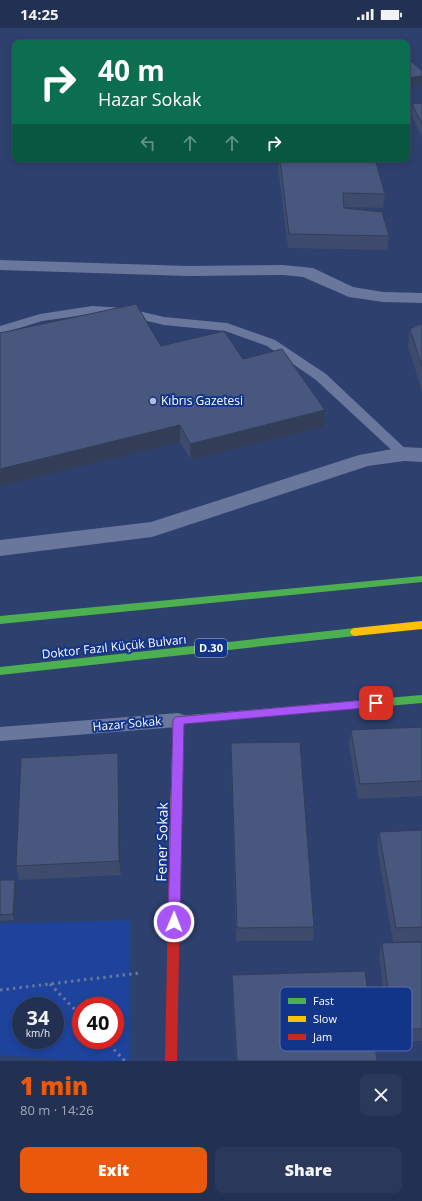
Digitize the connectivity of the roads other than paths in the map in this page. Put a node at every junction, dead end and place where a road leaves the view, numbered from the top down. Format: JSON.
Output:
{"nodes":[{"id":1,"x":0,"y":265,"type":"edge"},
{"id":2,"x":422,"y":298,"type":"edge"},
{"id":3,"x":0,"y":330,"type":"edge"},
{"id":4,"x":413,"y":455,"type":"edge"},
{"id":5,"x":0,"y":548,"type":"edge"},
{"id":6,"x":422,"y":579,"type":"edge"},
{"id":7,"x":0,"y":620,"type":"edge"},
{"id":8,"x":422,"y":625,"type":"edge"},
{"id":9,"x":0,"y":671,"type":"edge"},
{"id":10,"x":422,"y":699,"type":"edge"},
{"id":11,"x":178,"y":720,"type":"junction"},
{"id":12,"x":0,"y":734,"type":"edge"},
{"id":13,"x":171,"y":1061,"type":"edge"}],
"edges":[{"from":1,"to":2,"type":"street"},
{"from":3,"to":4,"type":"lane"},
{"from":4,"to":5,"type":"street"},
{"from":6,"to":7,"type":"main road"},
{"from":8,"to":9,"type":"main road","name":"Doktor Fazıl Küçük Bulvarı","number":"D.30"},
{"from":10,"to":11,"type":"main road","name":"Hazar Sokak"},
{"from":11,"to":12,"type":"lane","name":"Hazar Sokak"},
{"from":11,"to":13,"type":"main road","name":"Fener Sokak"}]}
